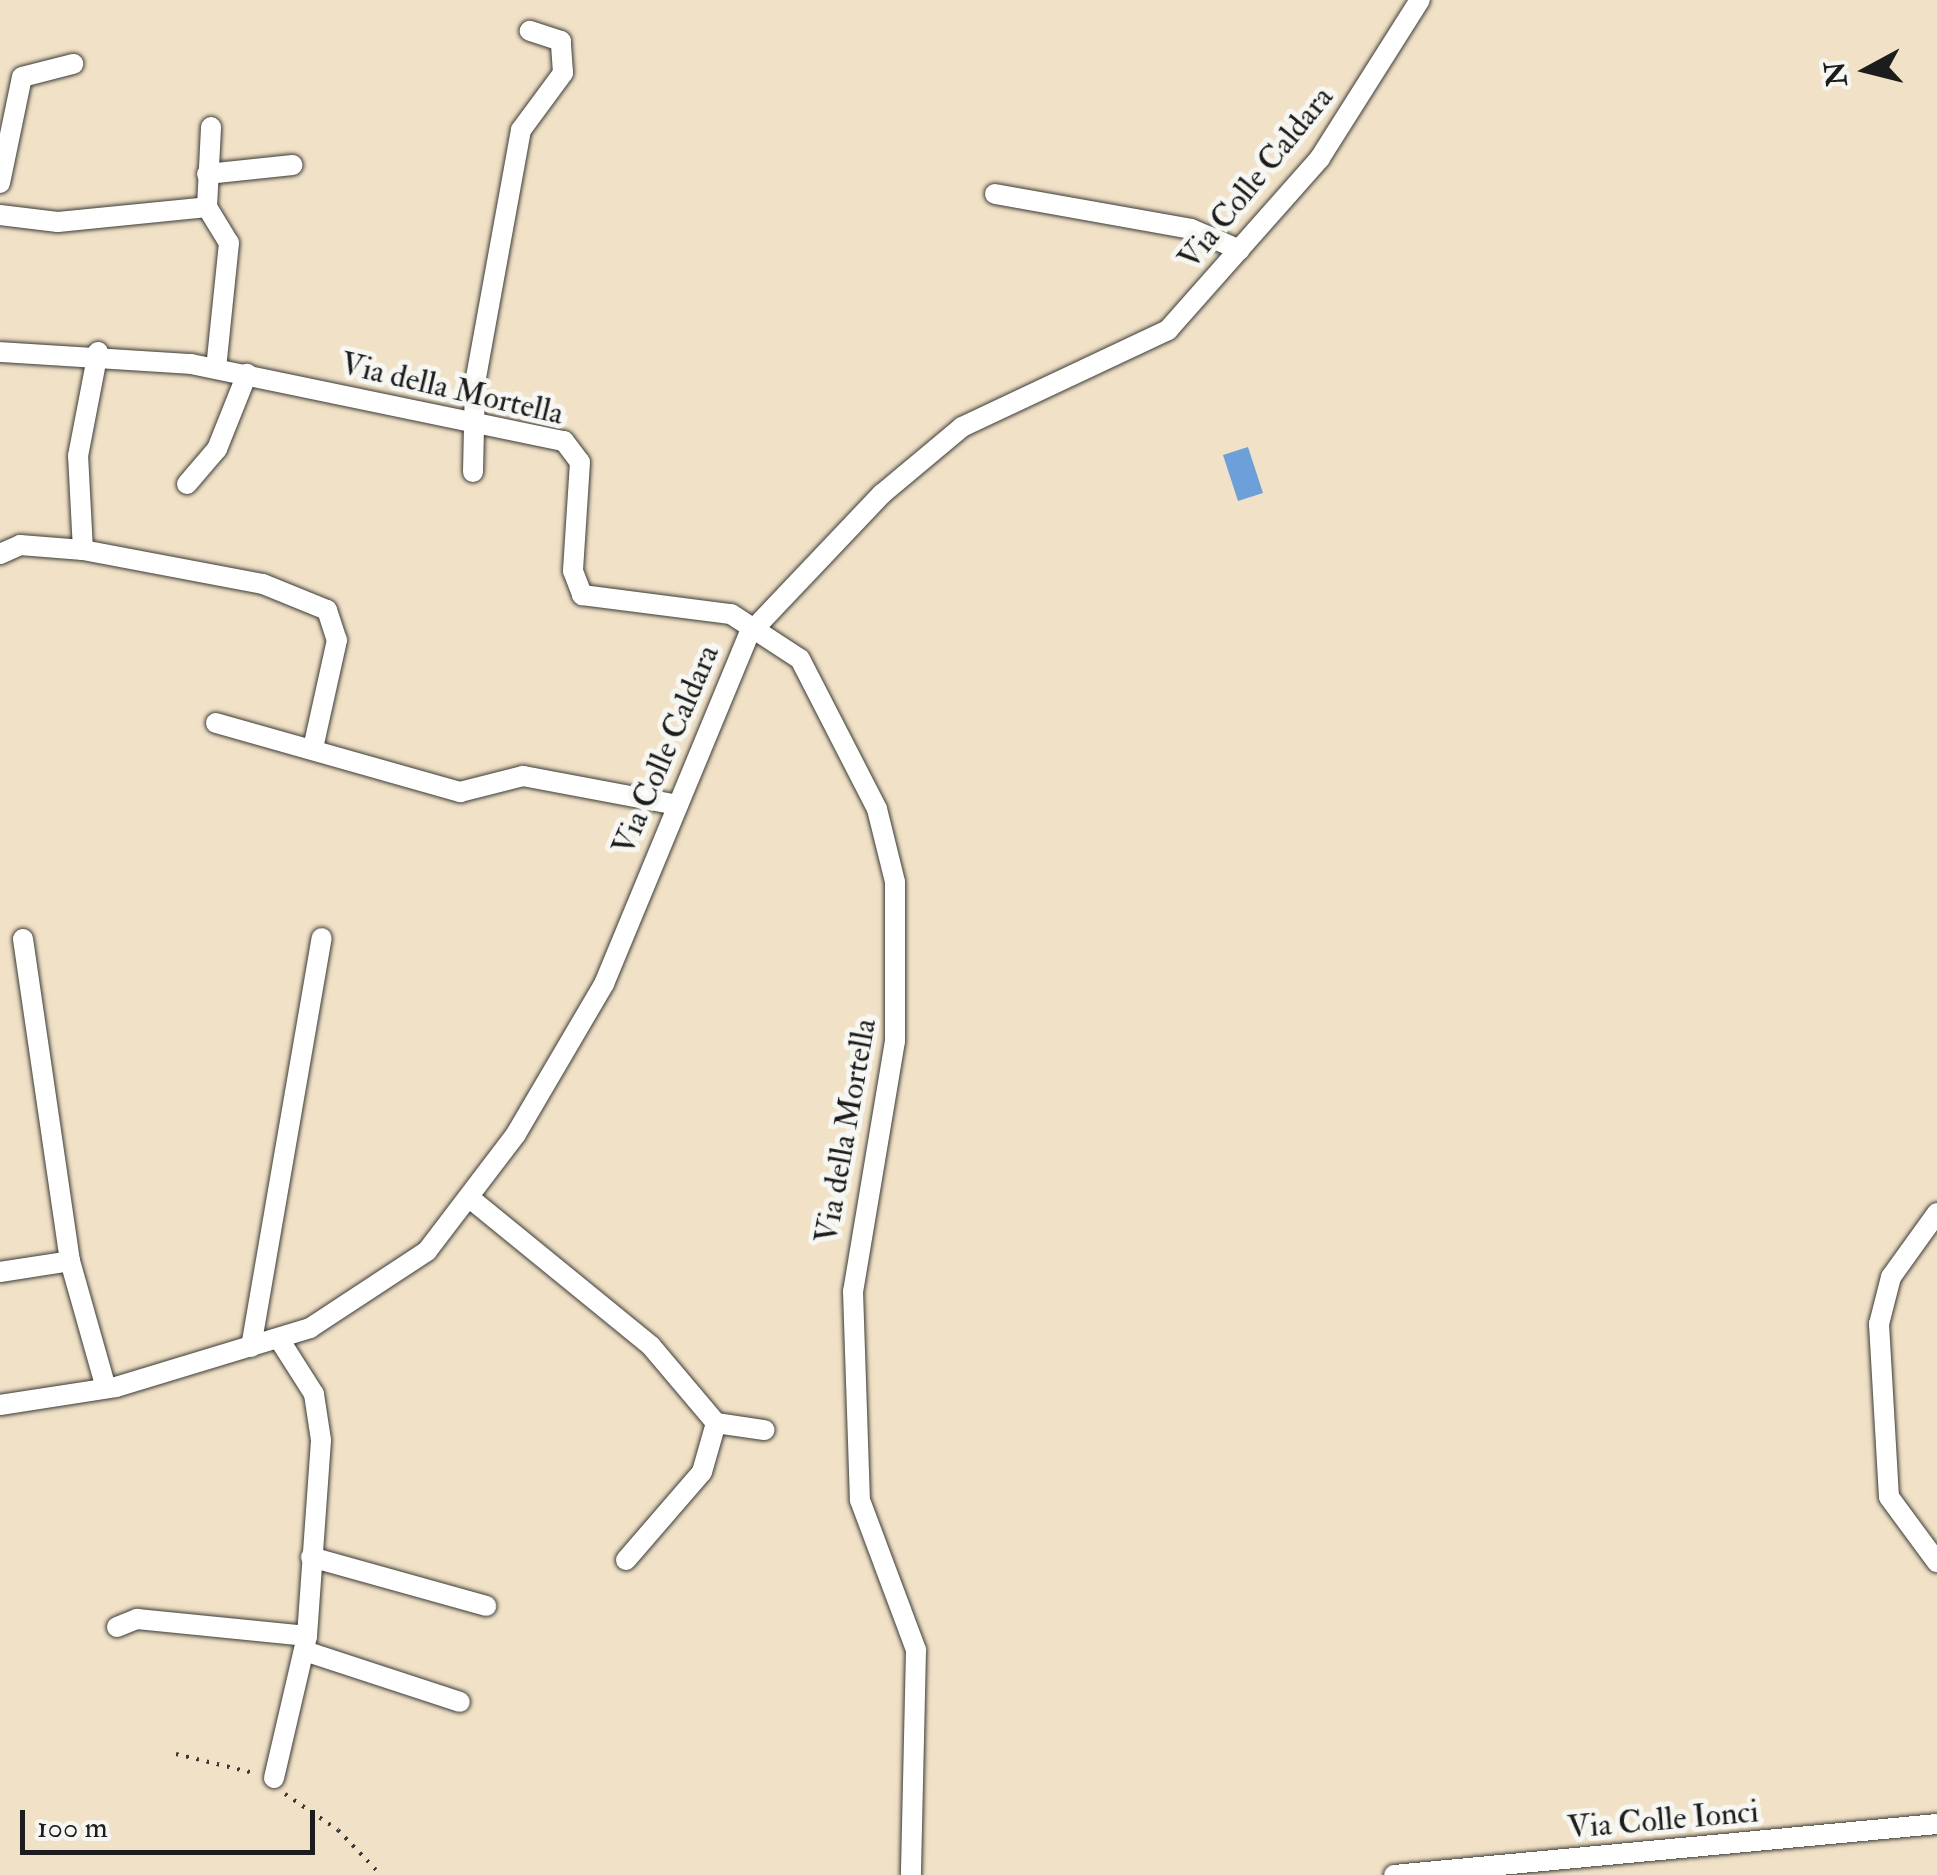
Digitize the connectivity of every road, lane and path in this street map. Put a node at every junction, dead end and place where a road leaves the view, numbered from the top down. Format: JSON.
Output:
{"nodes":[{"id":1,"x":1420,"y":0,"type":"edge"},
{"id":2,"x":530,"y":31,"type":"dead end"},
{"id":3,"x":73,"y":64,"type":"dead end"},
{"id":4,"x":211,"y":127,"type":"dead end"},
{"id":5,"x":294,"y":166,"type":"dead end"},
{"id":6,"x":208,"y":174,"type":"junction"},
{"id":7,"x":0,"y":183,"type":"edge"},
{"id":8,"x":995,"y":194,"type":"dead end"},
{"id":9,"x":207,"y":207,"type":"junction"},
{"id":10,"x":0,"y":215,"type":"edge"},
{"id":11,"x":1240,"y":250,"type":"junction"},
{"id":12,"x":0,"y":352,"type":"edge"},
{"id":13,"x":98,"y":352,"type":"junction"},
{"id":14,"x":216,"y":368,"type":"junction"},
{"id":15,"x":247,"y":374,"type":"junction"},
{"id":16,"x":472,"y":424,"type":"junction"},
{"id":17,"x":474,"y":472,"type":"dead end"},
{"id":18,"x":186,"y":484,"type":"dead end"},
{"id":19,"x":83,"y":550,"type":"junction"},
{"id":20,"x":0,"y":554,"type":"edge"},
{"id":21,"x":757,"y":626,"type":"junction"},
{"id":22,"x":216,"y":723,"type":"dead end"},
{"id":23,"x":312,"y":748,"type":"junction"},
{"id":24,"x":672,"y":804,"type":"junction"},
{"id":25,"x":322,"y":938,"type":"dead end"},
{"id":26,"x":22,"y":939,"type":"dead end"},
{"id":27,"x":471,"y":1199,"type":"junction"},
{"id":28,"x":1937,"y":1212,"type":"edge"},
{"id":29,"x":70,"y":1262,"type":"junction"},
{"id":30,"x":0,"y":1272,"type":"edge"},
{"id":31,"x":279,"y":1338,"type":"junction"},
{"id":32,"x":251,"y":1347,"type":"junction"},
{"id":33,"x":106,"y":1388,"type":"junction"},
{"id":34,"x":0,"y":1405,"type":"edge"},
{"id":35,"x":716,"y":1424,"type":"junction"},
{"id":36,"x":764,"y":1430,"type":"dead end"},
{"id":37,"x":312,"y":1557,"type":"junction"},
{"id":38,"x":626,"y":1560,"type":"dead end"},
{"id":39,"x":1937,"y":1562,"type":"edge"},
{"id":40,"x":486,"y":1606,"type":"dead end"},
{"id":41,"x":116,"y":1626,"type":"dead end"},
{"id":42,"x":306,"y":1644,"type":"junction"},
{"id":43,"x":460,"y":1702,"type":"dead end"},
{"id":44,"x":176,"y":1754,"type":"dead end"},
{"id":45,"x":274,"y":1778,"type":"junction"},
{"id":46,"x":1937,"y":1824,"type":"edge"},
{"id":47,"x":380,"y":1875,"type":"edge"},
{"id":48,"x":911,"y":1875,"type":"edge"},
{"id":49,"x":1394,"y":1875,"type":"edge"}],
"edges":[{"from":1,"to":11,"type":"street","name":"Via Colle Caldara"},
{"from":2,"to":16,"type":"street"},
{"from":3,"to":7,"type":"street"},
{"from":4,"to":6,"type":"street"},
{"from":5,"to":6,"type":"street"},
{"from":6,"to":9,"type":"street"},
{"from":8,"to":11,"type":"street"},
{"from":9,"to":10,"type":"street"},
{"from":9,"to":14,"type":"street"},
{"from":11,"to":21,"type":"street","name":"Via Colle Caldara"},
{"from":12,"to":13,"type":"street","name":"Via della Mortella"},
{"from":13,"to":14,"type":"street","name":"Via della Mortella"},
{"from":13,"to":19,"type":"street"},
{"from":14,"to":15,"type":"street","name":"Via della Mortella"},
{"from":15,"to":16,"type":"street","name":"Via della Mortella"},
{"from":15,"to":18,"type":"street"},
{"from":16,"to":17,"type":"street"},
{"from":16,"to":21,"type":"street","name":"Via della Mortella"},
{"from":19,"to":20,"type":"street"},
{"from":19,"to":23,"type":"street"},
{"from":21,"to":24,"type":"street","name":"Via Colle Caldara"},
{"from":21,"to":48,"type":"street","name":"Via della Mortella"},
{"from":22,"to":23,"type":"street"},
{"from":23,"to":24,"type":"street"},
{"from":24,"to":27,"type":"street","name":"Via Colle Caldara"},
{"from":25,"to":32,"type":"street"},
{"from":26,"to":29,"type":"street"},
{"from":27,"to":31,"type":"street","name":"Via Colle Caldara"},
{"from":27,"to":35,"type":"street"},
{"from":28,"to":39,"type":"street"},
{"from":29,"to":30,"type":"street"},
{"from":29,"to":33,"type":"street"},
{"from":31,"to":32,"type":"street","name":"Via Colle Caldara"},
{"from":31,"to":37,"type":"street"},
{"from":32,"to":33,"type":"street","name":"Via Colle Caldara"},
{"from":33,"to":34,"type":"street","name":"Via Colle Caldara"},
{"from":35,"to":36,"type":"street"},
{"from":35,"to":38,"type":"street"},
{"from":37,"to":40,"type":"street"},
{"from":37,"to":42,"type":"street"},
{"from":41,"to":42,"type":"street"},
{"from":42,"to":43,"type":"street"},
{"from":42,"to":45,"type":"street"},
{"from":44,"to":45,"type":"path"},
{"from":45,"to":47,"type":"path"},
{"from":46,"to":49,"type":"street","name":"Via Colle Ionci"}]}
